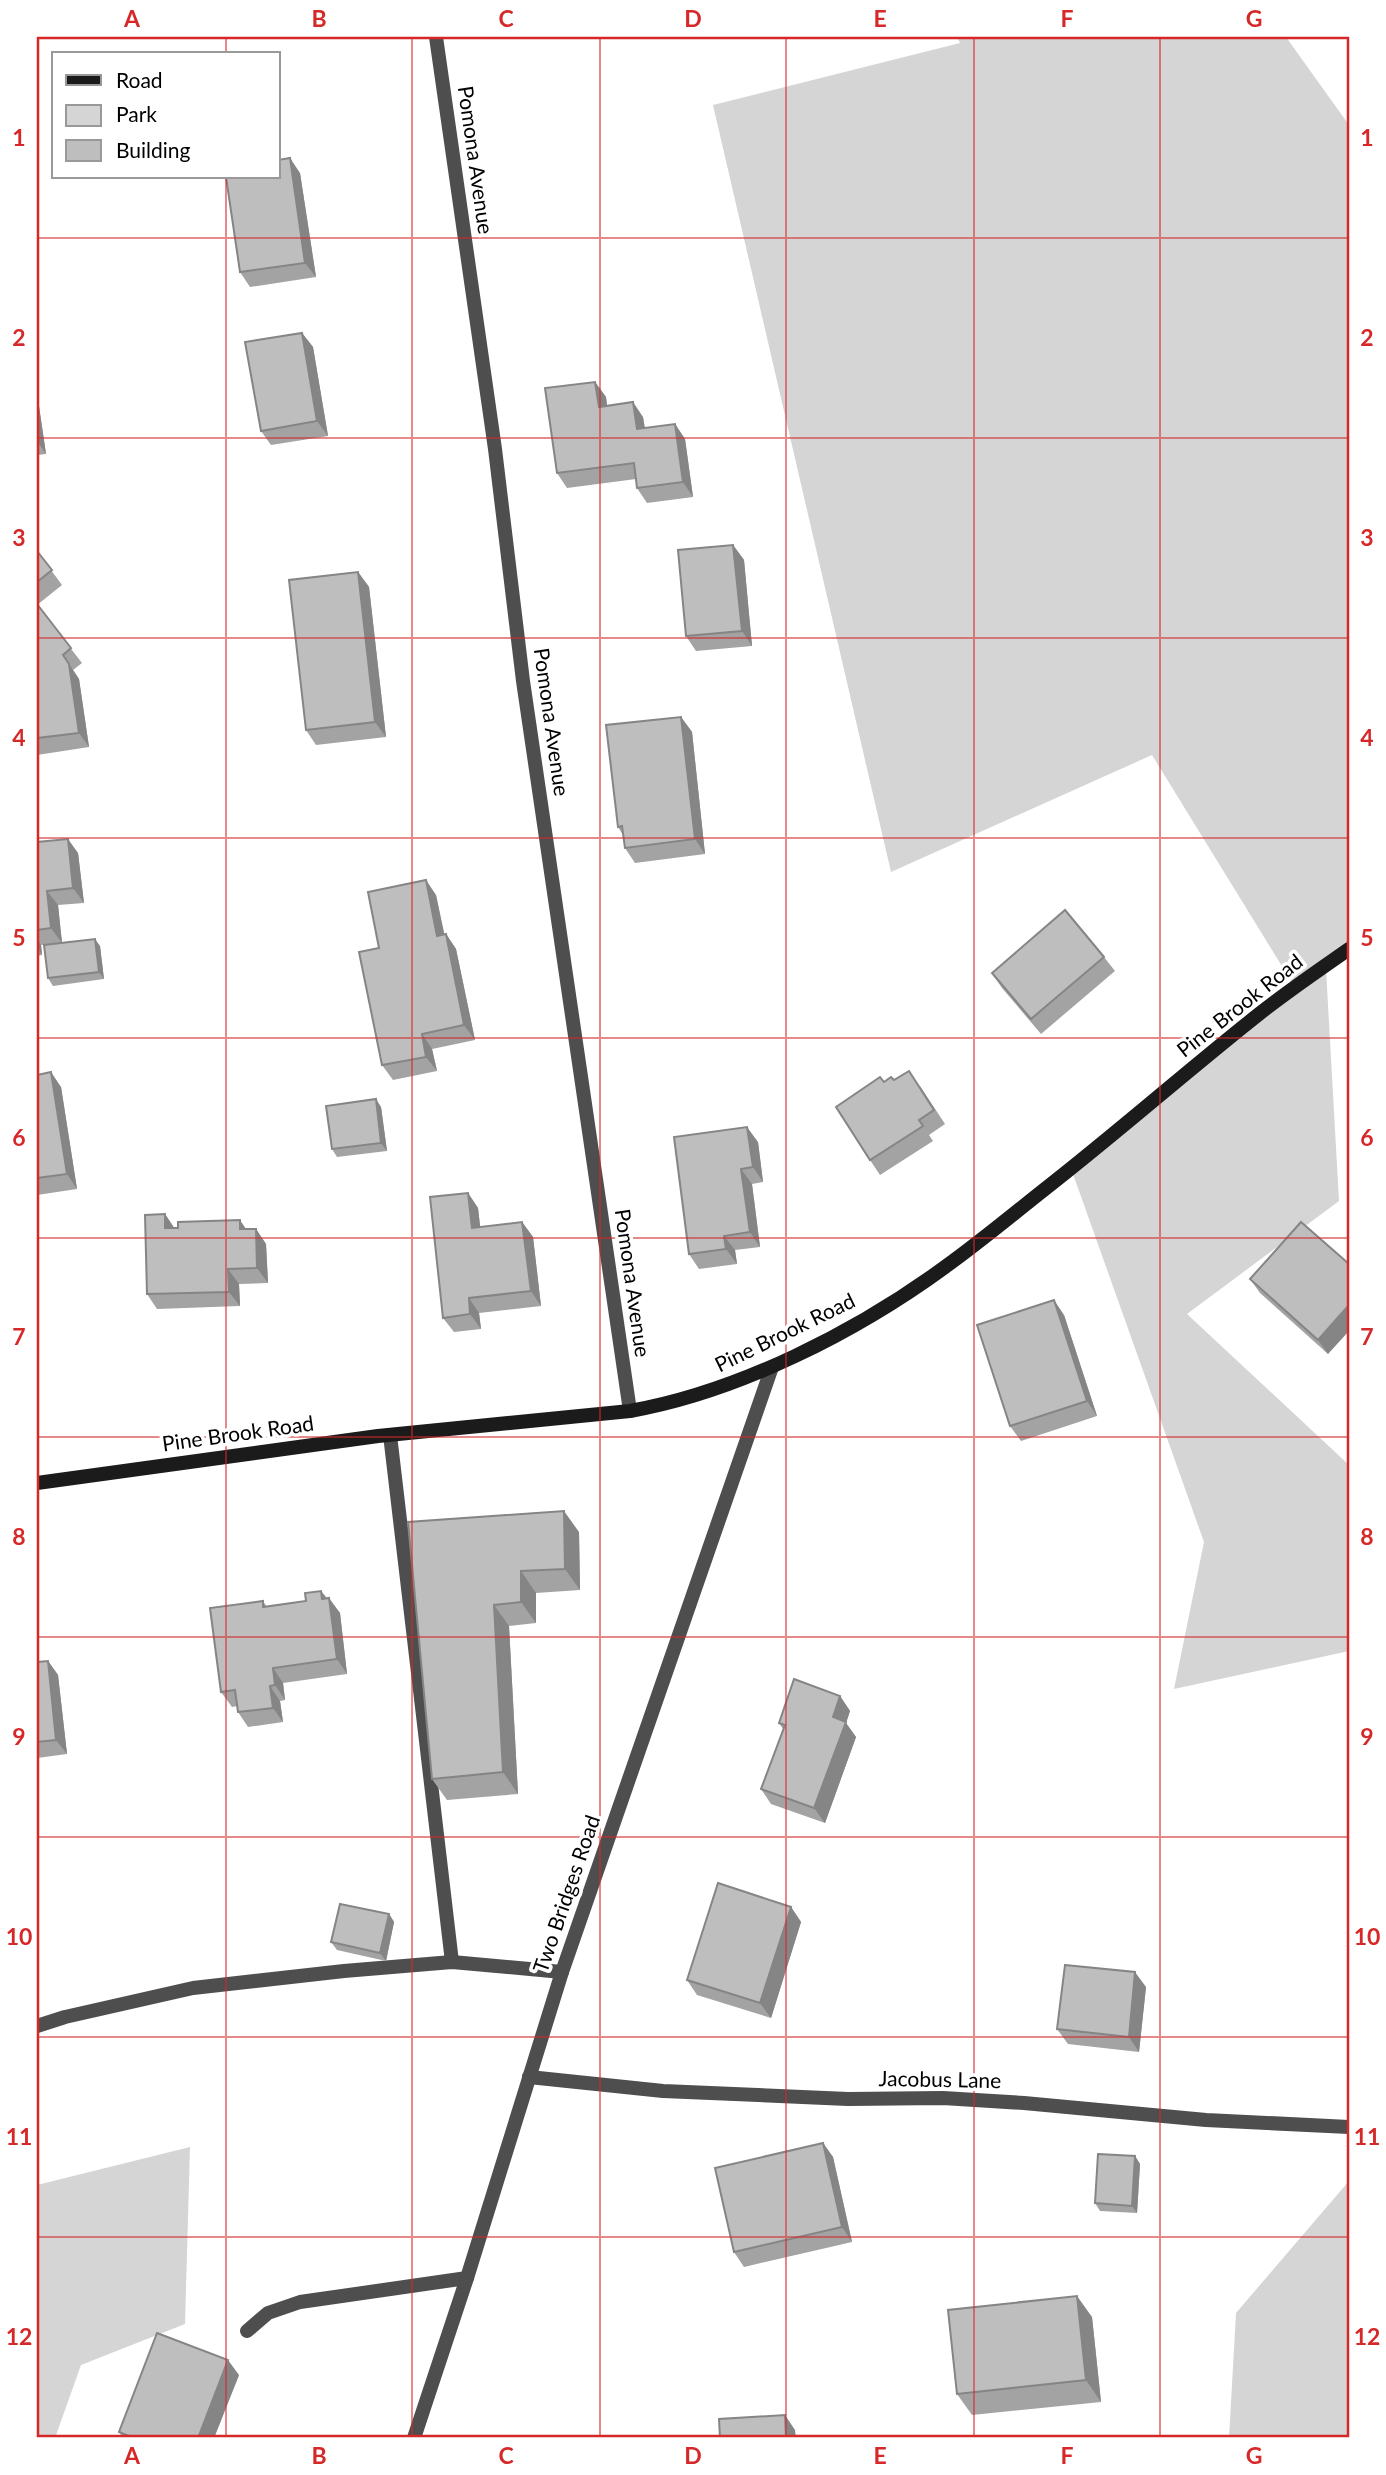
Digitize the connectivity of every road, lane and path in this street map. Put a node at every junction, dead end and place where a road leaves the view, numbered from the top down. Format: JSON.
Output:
{"nodes":[{"id":1,"x":436,"y":37,"type":"edge"},
{"id":2,"x":1349,"y":948,"type":"edge"},
{"id":3,"x":772,"y":1367,"type":"junction"},
{"id":4,"x":629,"y":1411,"type":"junction"},
{"id":5,"x":390,"y":1435,"type":"junction"},
{"id":6,"x":37,"y":1483,"type":"edge"},
{"id":7,"x":452,"y":1962,"type":"junction"},
{"id":8,"x":562,"y":1972,"type":"junction"},
{"id":9,"x":37,"y":2026,"type":"edge"},
{"id":10,"x":529,"y":2077,"type":"junction"},
{"id":11,"x":1349,"y":2127,"type":"edge"},
{"id":12,"x":467,"y":2278,"type":"junction"},
{"id":13,"x":247,"y":2331,"type":"dead end"},
{"id":14,"x":414,"y":2438,"type":"edge"}],
"edges":[{"from":1,"to":4,"type":"street","name":"Pomona Avenue"},
{"from":2,"to":3,"type":"street","name":"Pine Brook Road"},
{"from":3,"to":4,"type":"street","name":"Pine Brook Road"},
{"from":3,"to":8,"type":"street","name":"Two Bridges Road"},
{"from":4,"to":5,"type":"street","name":"Pine Brook Road"},
{"from":5,"to":6,"type":"street","name":"Pine Brook Road"},
{"from":5,"to":7,"type":"street"},
{"from":7,"to":8,"type":"street"},
{"from":7,"to":9,"type":"street"},
{"from":8,"to":10,"type":"street","name":"Two Bridges Road"},
{"from":10,"to":11,"type":"street","name":"Jacobus Lane"},
{"from":10,"to":12,"type":"street","name":"Two Bridges Road"},
{"from":12,"to":13,"type":"street"},
{"from":12,"to":14,"type":"street","name":"Two Bridges Road"}]}
